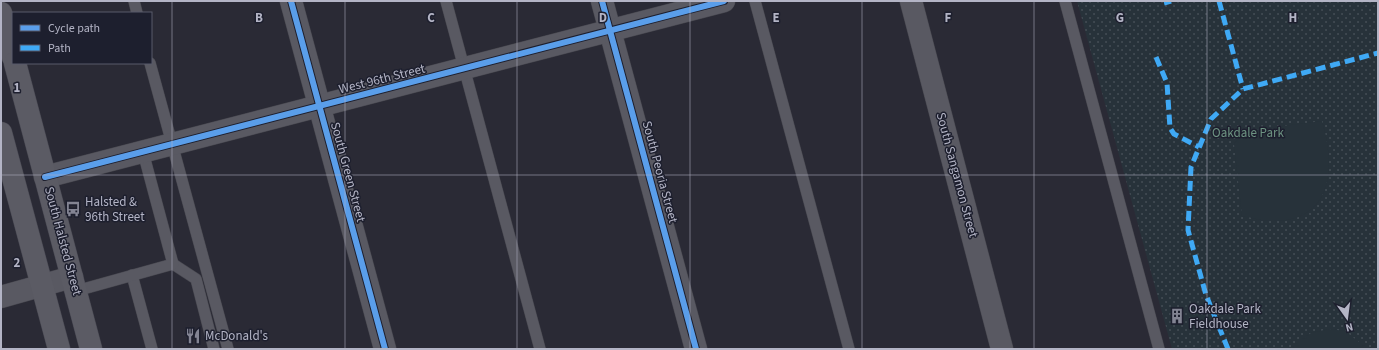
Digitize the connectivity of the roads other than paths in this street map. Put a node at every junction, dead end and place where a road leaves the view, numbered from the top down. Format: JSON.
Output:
{"nodes":[{"id":1,"x":134,"y":1,"type":"edge"},
{"id":2,"x":291,"y":1,"type":"edge"},
{"id":3,"x":446,"y":1,"type":"edge"},
{"id":4,"x":602,"y":1,"type":"edge"},
{"id":5,"x":724,"y":1,"type":"edge"},
{"id":6,"x":755,"y":1,"type":"edge"},
{"id":7,"x":911,"y":1,"type":"edge"},
{"id":8,"x":1065,"y":1,"type":"edge"},
{"id":9,"x":137,"y":12,"type":"edge"},
{"id":10,"x":1,"y":13,"type":"edge"},
{"id":11,"x":610,"y":32,"type":"junction"},
{"id":12,"x":12,"y":53,"type":"edge"},
{"id":13,"x":15,"y":64,"type":"edge"},
{"id":14,"x":150,"y":64,"type":"edge"},
{"id":15,"x":464,"y":69,"type":"junction"},
{"id":16,"x":319,"y":106,"type":"junction"},
{"id":17,"x":1,"y":133,"type":"edge"},
{"id":18,"x":172,"y":144,"type":"junction"},
{"id":19,"x":143,"y":152,"type":"junction"},
{"id":20,"x":45,"y":177,"type":"junction"},
{"id":21,"x":173,"y":264,"type":"junction"},
{"id":22,"x":132,"y":275,"type":"junction"},
{"id":23,"x":74,"y":284,"type":"junction"},
{"id":24,"x":42,"y":285,"type":"junction"},
{"id":25,"x":1,"y":296,"type":"edge"},
{"id":26,"x":59,"y":349,"type":"edge"},
{"id":27,"x":92,"y":349,"type":"edge"},
{"id":28,"x":152,"y":349,"type":"edge"},
{"id":29,"x":214,"y":349,"type":"edge"},
{"id":30,"x":228,"y":349,"type":"edge"},
{"id":31,"x":385,"y":349,"type":"edge"},
{"id":32,"x":540,"y":349,"type":"edge"},
{"id":33,"x":696,"y":349,"type":"edge"},
{"id":34,"x":849,"y":349,"type":"edge"},
{"id":35,"x":1002,"y":349,"type":"edge"},
{"id":36,"x":1159,"y":349,"type":"edge"}],
"edges":[{"from":1,"to":9,"type":"lane"},
{"from":2,"to":16,"type":"street","name":"South Green Street"},
{"from":3,"to":15,"type":"lane"},
{"from":4,"to":11,"type":"street","name":"South Peoria Street"},
{"from":5,"to":11,"type":"street","name":"West 96th Street"},
{"from":6,"to":34,"type":"lane"},
{"from":7,"to":35,"type":"street","name":"South Sangamon Street"},
{"from":8,"to":36,"type":"lane"},
{"from":10,"to":12,"type":"main road"},
{"from":11,"to":15,"type":"street","name":"West 96th Street"},
{"from":11,"to":33,"type":"street","name":"South Peoria Street"},
{"from":13,"to":20,"type":"main road","name":"South Halsted Street"},
{"from":14,"to":18,"type":"lane"},
{"from":15,"to":16,"type":"street","name":"West 96th Street"},
{"from":15,"to":32,"type":"lane"},
{"from":16,"to":18,"type":"street","name":"West 96th Street"},
{"from":16,"to":31,"type":"street","name":"South Green Street"},
{"from":17,"to":24,"type":"main road"},
{"from":18,"to":19,"type":"street","name":"West 96th Street"},
{"from":18,"to":30,"type":"lane"},
{"from":19,"to":20,"type":"street","name":"West 96th Street"},
{"from":19,"to":21,"type":"lane"},
{"from":20,"to":23,"type":"main road","name":"South Halsted Street"},
{"from":21,"to":22,"type":"lane"},
{"from":21,"to":29,"type":"lane"},
{"from":22,"to":23,"type":"lane"},
{"from":22,"to":28,"type":"lane"},
{"from":23,"to":24,"type":"street"},
{"from":23,"to":27,"type":"main road","name":"South Halsted Street"},
{"from":24,"to":25,"type":"street"},
{"from":24,"to":26,"type":"main road"}]}
